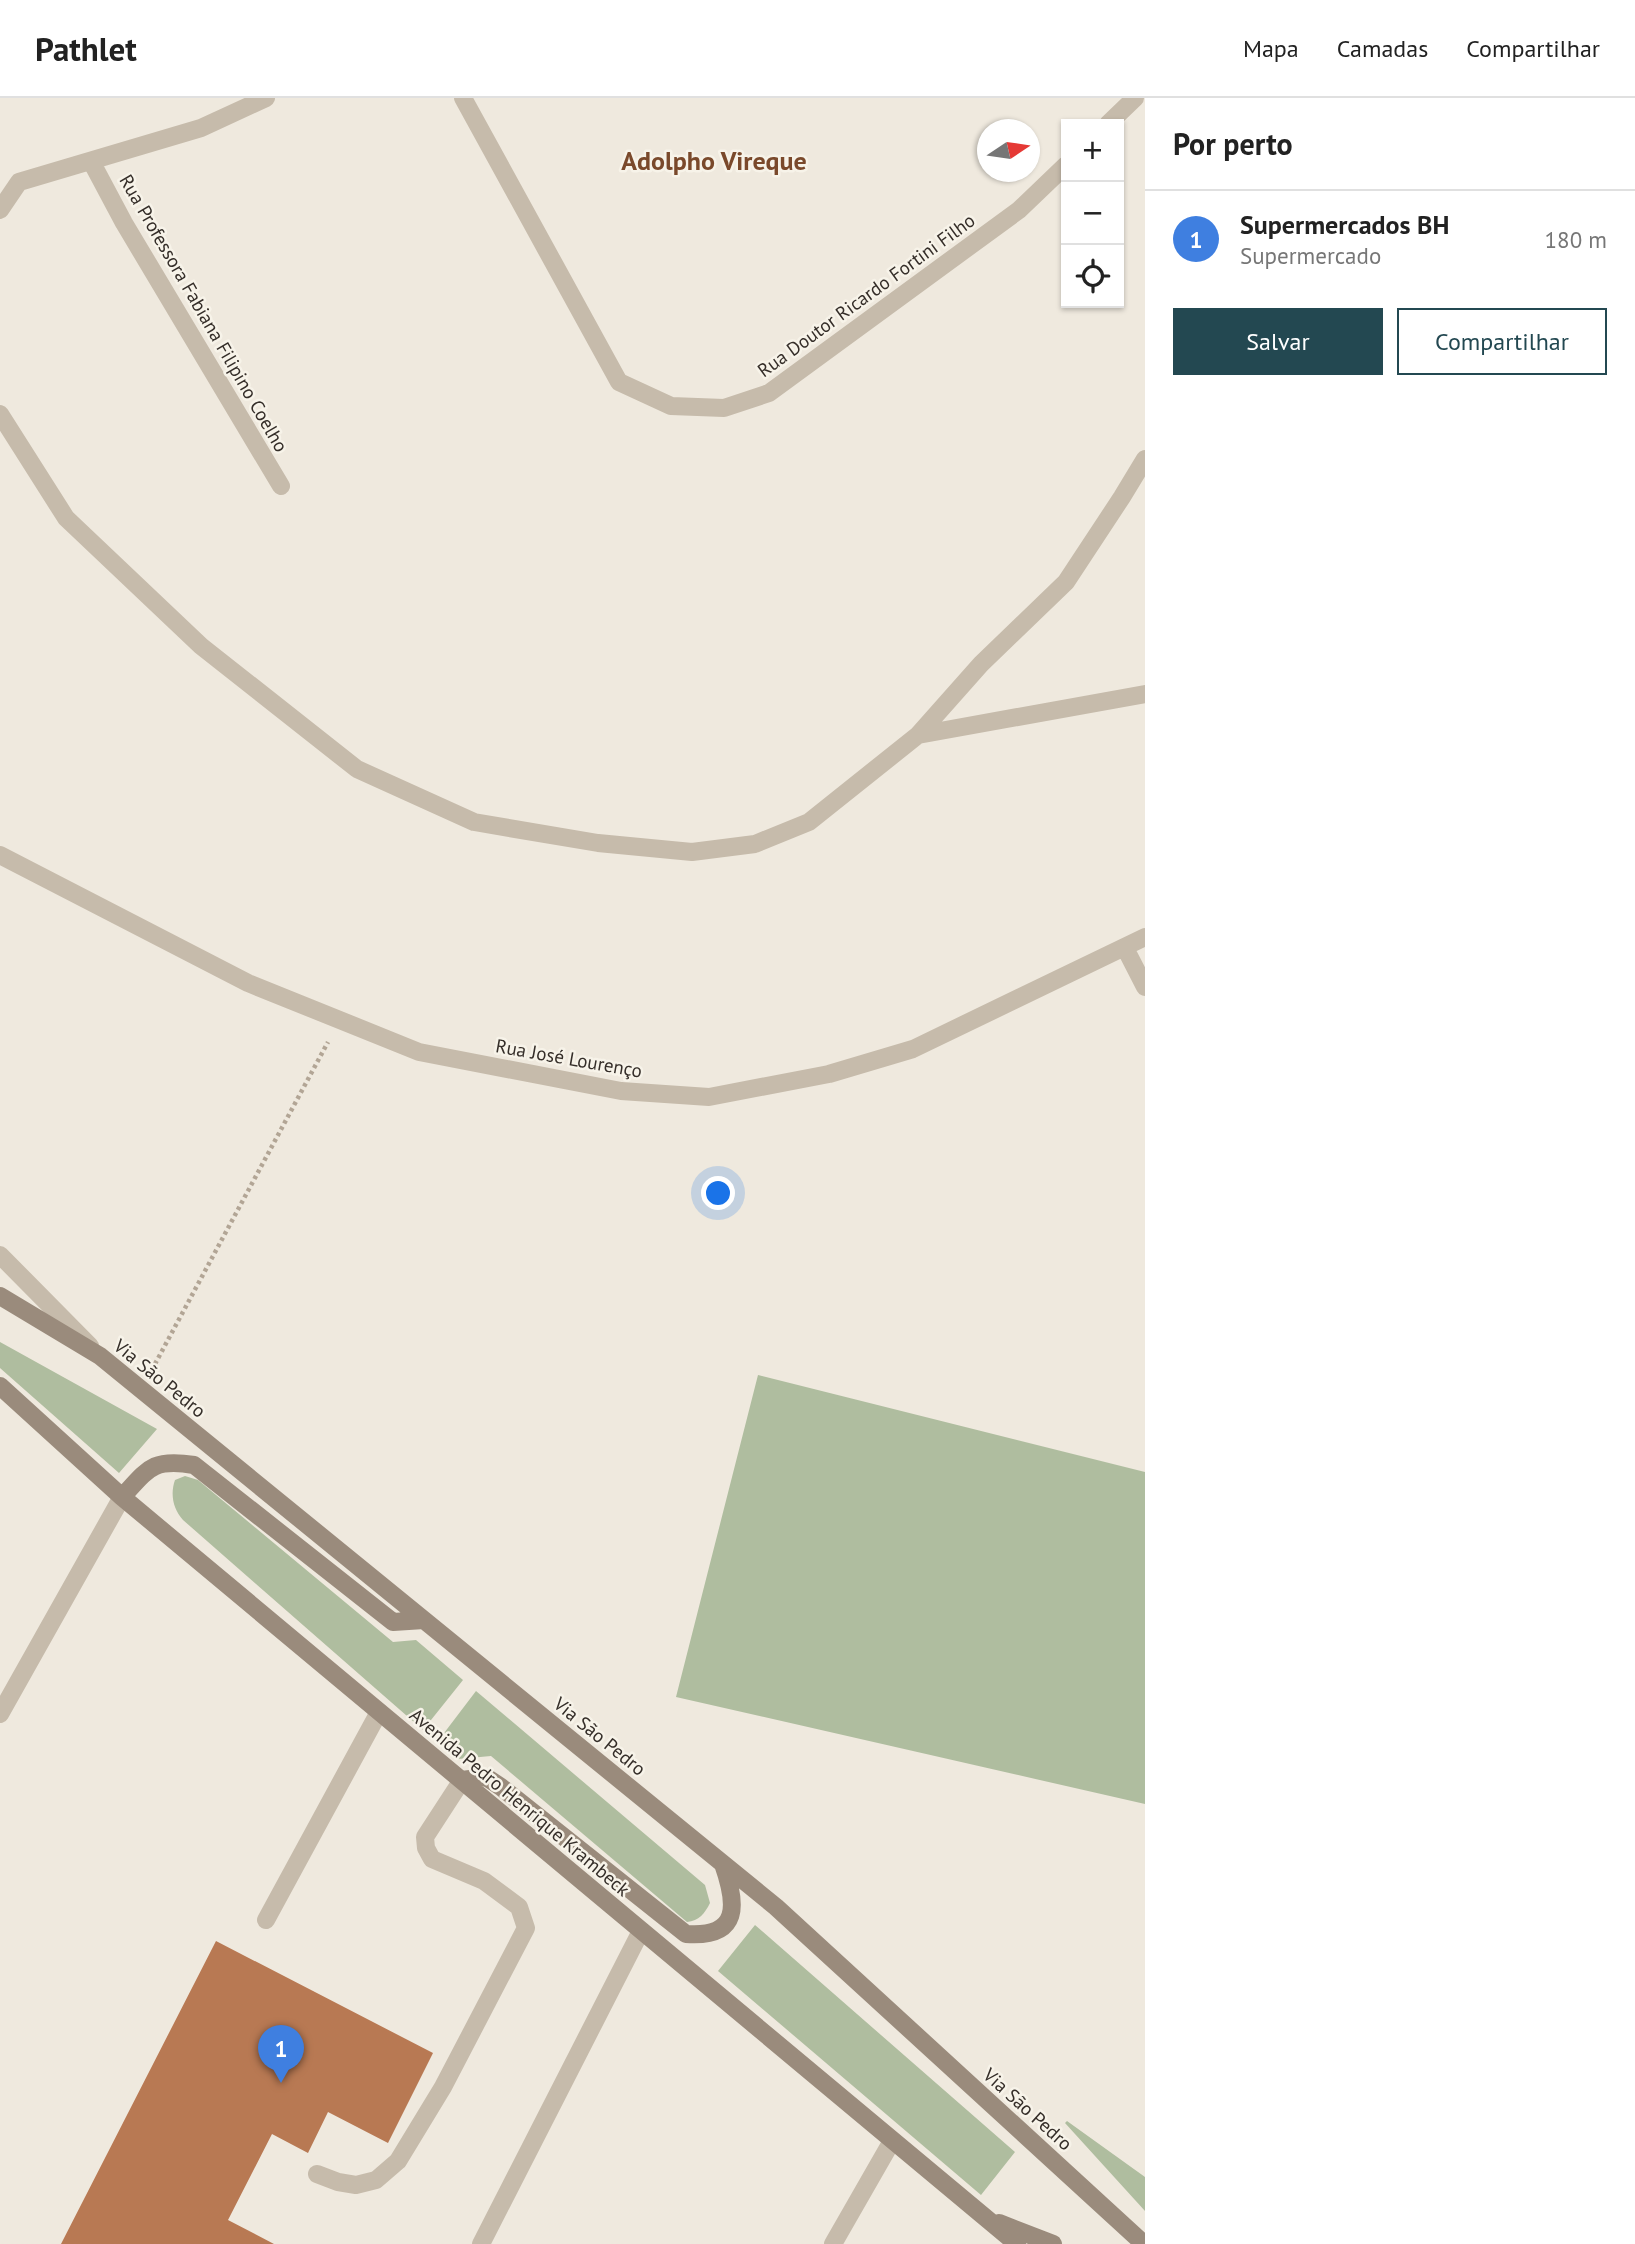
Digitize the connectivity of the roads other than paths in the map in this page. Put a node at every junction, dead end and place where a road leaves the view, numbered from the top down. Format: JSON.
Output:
{"nodes":[{"id":1,"x":266,"y":98,"type":"edge"},
{"id":2,"x":463,"y":98,"type":"edge"},
{"id":3,"x":1135,"y":98,"type":"edge"},
{"id":4,"x":1113,"y":119,"type":"edge"},
{"id":5,"x":91,"y":161,"type":"junction"},
{"id":6,"x":1061,"y":170,"type":"edge"},
{"id":7,"x":0,"y":210,"type":"edge"},
{"id":8,"x":0,"y":414,"type":"edge"},
{"id":9,"x":1145,"y":458,"type":"edge"},
{"id":10,"x":281,"y":486,"type":"dead end"},
{"id":11,"x":1145,"y":694,"type":"edge"},
{"id":12,"x":918,"y":735,"type":"junction"},
{"id":13,"x":0,"y":855,"type":"edge"},
{"id":14,"x":1145,"y":937,"type":"edge"},
{"id":15,"x":1125,"y":948,"type":"junction"},
{"id":16,"x":1145,"y":987,"type":"edge"},
{"id":17,"x":0,"y":1255,"type":"edge"},
{"id":18,"x":0,"y":1296,"type":"edge"},
{"id":19,"x":100,"y":1356,"type":"junction"},
{"id":20,"x":0,"y":1386,"type":"edge"},
{"id":21,"x":122,"y":1497,"type":"junction"},
{"id":22,"x":424,"y":1620,"type":"junction"},
{"id":23,"x":379,"y":1712,"type":"junction"},
{"id":24,"x":0,"y":1714,"type":"edge"},
{"id":25,"x":462,"y":1780,"type":"junction"},
{"id":26,"x":723,"y":1864,"type":"junction"},
{"id":27,"x":266,"y":1920,"type":"dead end"},
{"id":28,"x":641,"y":1931,"type":"junction"},
{"id":29,"x":892,"y":2141,"type":"junction"},
{"id":30,"x":317,"y":2174,"type":"dead end"},
{"id":31,"x":986,"y":2218,"type":"junction"},
{"id":32,"x":1143,"y":2241,"type":"edge"},
{"id":33,"x":481,"y":2244,"type":"edge"},
{"id":34,"x":833,"y":2244,"type":"edge"},
{"id":35,"x":1017,"y":2244,"type":"edge"},
{"id":36,"x":1054,"y":2244,"type":"edge"}],
"edges":[{"from":1,"to":5,"type":"street"},
{"from":2,"to":6,"type":"street","name":"Rua Doutor Ricardo Fortini Filho"},
{"from":3,"to":4,"type":"street"},
{"from":5,"to":7,"type":"street"},
{"from":5,"to":10,"type":"street","name":"Rua Professora Fabiana Filipino Coelho"},
{"from":8,"to":12,"type":"street"},
{"from":9,"to":12,"type":"street"},
{"from":11,"to":12,"type":"street"},
{"from":13,"to":15,"type":"street","name":"Rua José Lourenço"},
{"from":14,"to":15,"type":"street","name":"Rua José Lourenço"},
{"from":15,"to":16,"type":"street"},
{"from":17,"to":19,"type":"street"},
{"from":18,"to":19,"type":"main road","name":"Via São Pedro"},
{"from":19,"to":22,"type":"main road","name":"Via São Pedro"},
{"from":20,"to":21,"type":"main road","name":"Avenida Pedro Henrique Krambeck"},
{"from":21,"to":22,"type":"main road"},
{"from":21,"to":23,"type":"main road","name":"Avenida Pedro Henrique Krambeck"},
{"from":21,"to":24,"type":"street"},
{"from":22,"to":26,"type":"main road","name":"Via São Pedro"},
{"from":23,"to":25,"type":"main road","name":"Avenida Pedro Henrique Krambeck"},
{"from":23,"to":27,"type":"street"},
{"from":25,"to":26,"type":"main road"},
{"from":25,"to":28,"type":"main road","name":"Avenida Pedro Henrique Krambeck"},
{"from":25,"to":30,"type":"street"},
{"from":26,"to":32,"type":"main road","name":"Via São Pedro"},
{"from":28,"to":29,"type":"main road","name":"Avenida Pedro Henrique Krambeck"},
{"from":28,"to":33,"type":"street"},
{"from":29,"to":31,"type":"main road","name":"Avenida Pedro Henrique Krambeck"},
{"from":29,"to":34,"type":"street"},
{"from":31,"to":35,"type":"main road","name":"Avenida Pedro Henrique Krambeck"},
{"from":31,"to":36,"type":"main road"}]}
